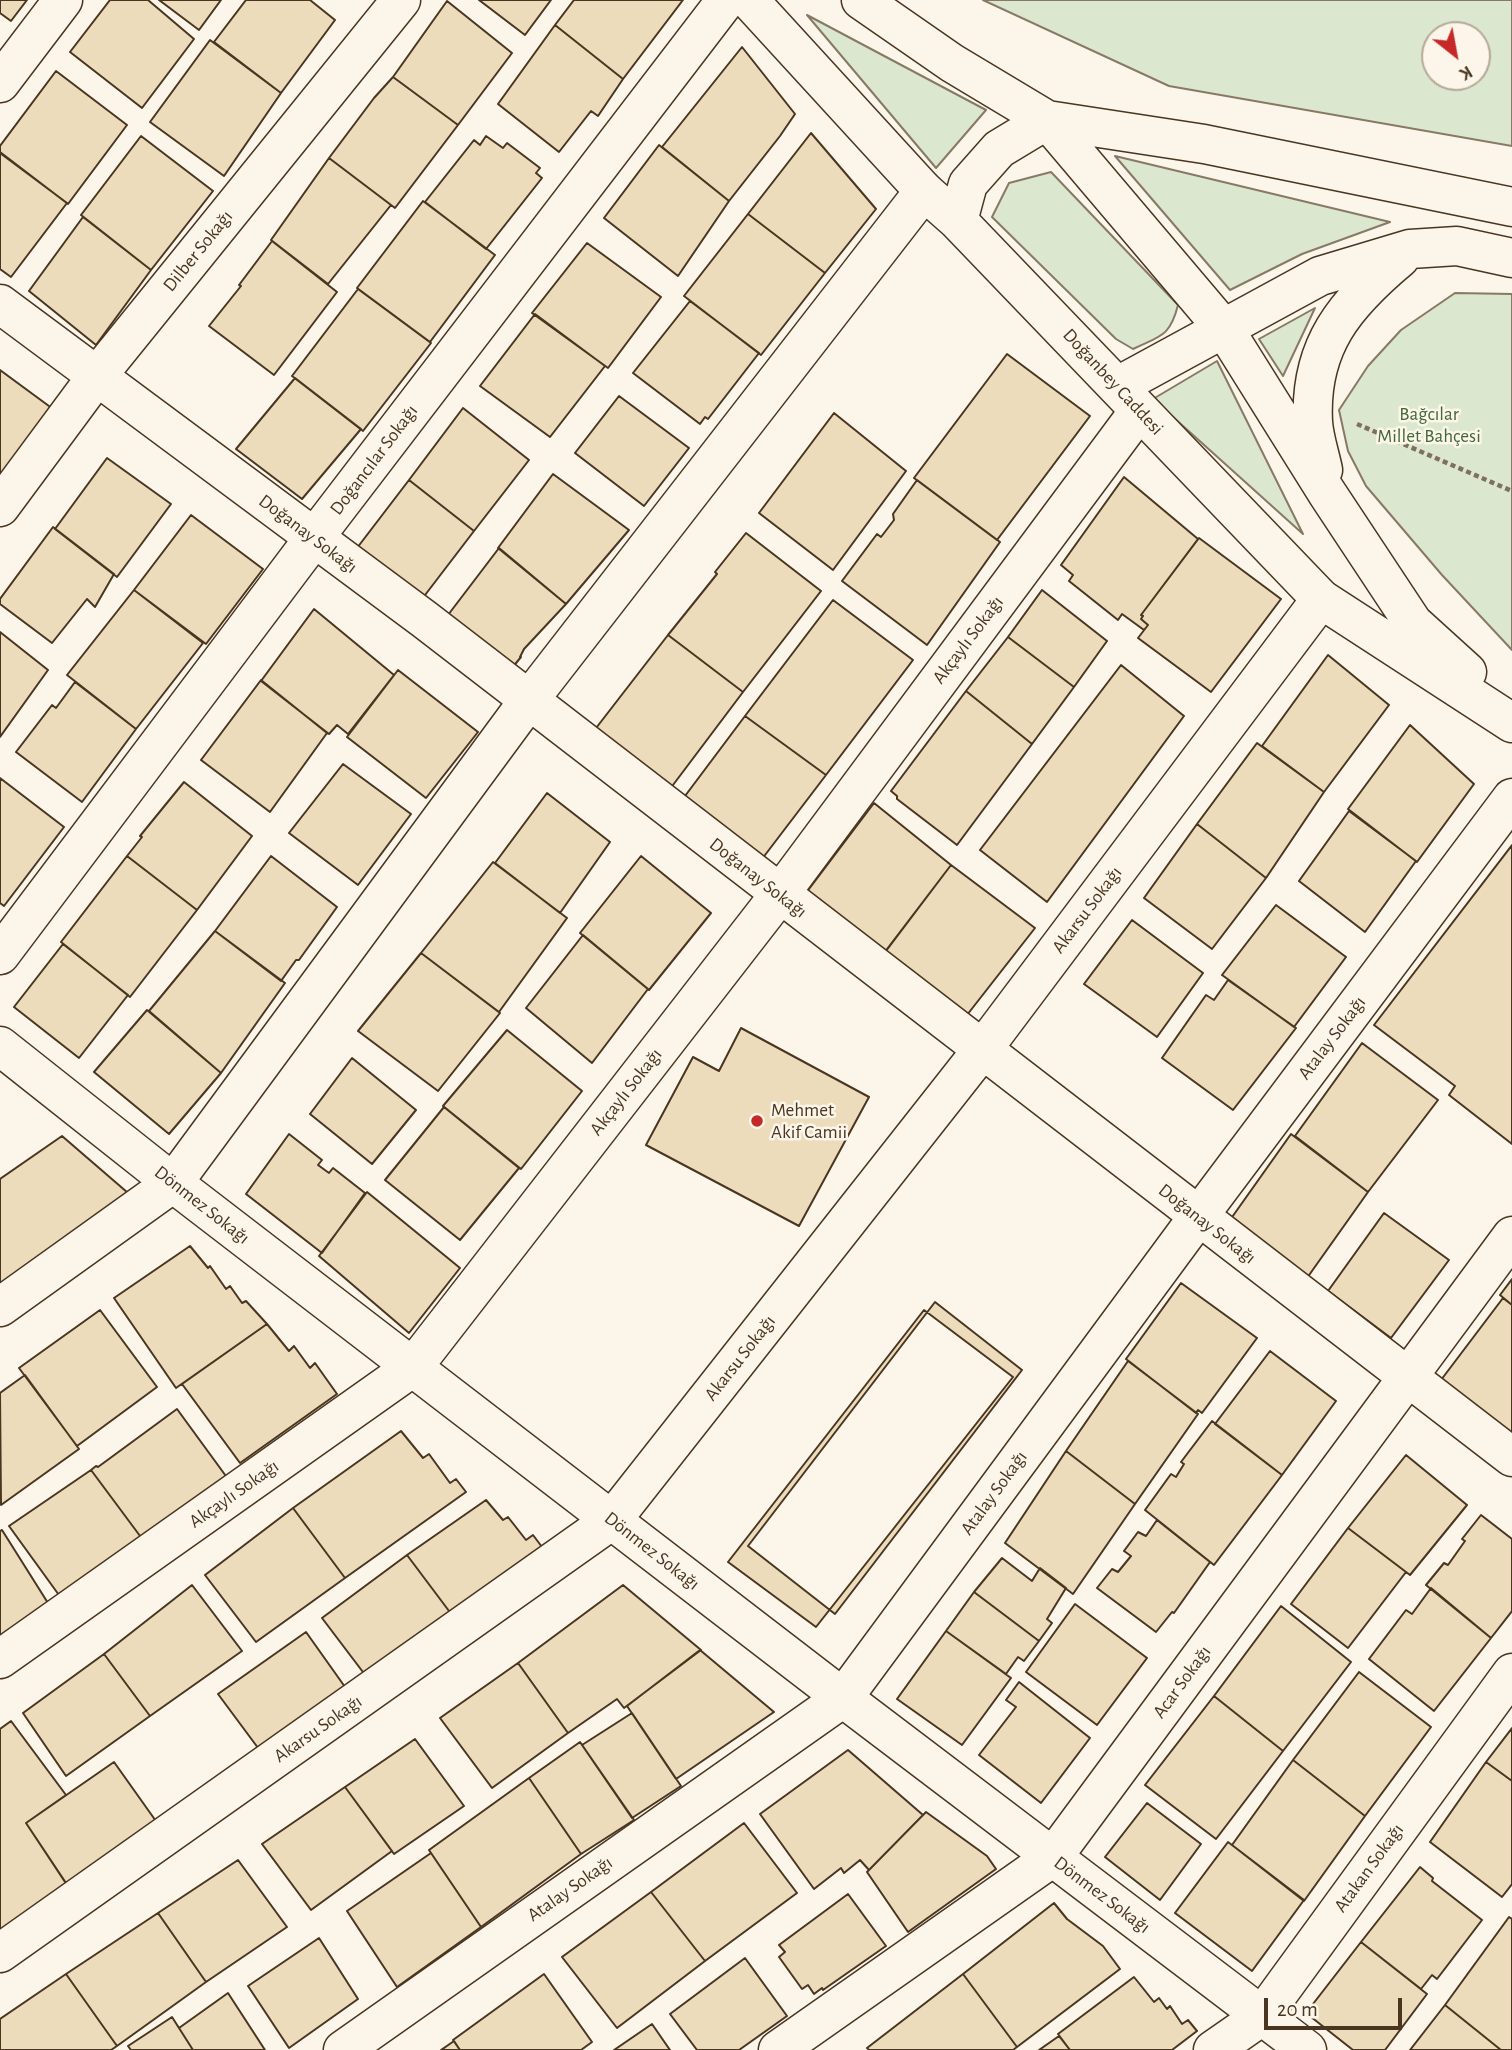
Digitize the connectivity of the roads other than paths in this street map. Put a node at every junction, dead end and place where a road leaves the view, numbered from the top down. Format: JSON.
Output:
{"nodes":[{"id":1,"x":63,"y":0,"type":"edge"},
{"id":2,"x":401,"y":0,"type":"edge"},
{"id":3,"x":726,"y":0,"type":"edge"},
{"id":4,"x":749,"y":0,"type":"edge"},
{"id":5,"x":861,"y":0,"type":"edge"},
{"id":6,"x":0,"y":83,"type":"edge"},
{"id":7,"x":1047,"y":120,"type":"junction"},
{"id":8,"x":924,"y":191,"type":"junction"},
{"id":9,"x":1512,"y":207,"type":"edge"},
{"id":10,"x":958,"y":220,"type":"junction"},
{"id":11,"x":1410,"y":249,"type":"junction"},
{"id":12,"x":1512,"y":258,"type":"edge"},
{"id":13,"x":0,"y":304,"type":"edge"},
{"id":14,"x":1225,"y":330,"type":"junction"},
{"id":15,"x":97,"y":376,"type":"junction"},
{"id":16,"x":1128,"y":398,"type":"junction"},
{"id":17,"x":1327,"y":493,"type":"junction"},
{"id":18,"x":0,"y":507,"type":"edge"},
{"id":19,"x":314,"y":538,"type":"junction"},
{"id":20,"x":1321,"y":599,"type":"junction"},
{"id":21,"x":529,"y":700,"type":"junction"},
{"id":22,"x":1512,"y":712,"type":"edge"},
{"id":23,"x":1512,"y":723,"type":"edge"},
{"id":24,"x":1512,"y":798,"type":"edge"},
{"id":25,"x":780,"y":894,"type":"junction"},
{"id":26,"x":0,"y":955,"type":"edge"},
{"id":27,"x":0,"y":1046,"type":"edge"},
{"id":28,"x":982,"y":1050,"type":"junction"},
{"id":29,"x":173,"y":1183,"type":"junction"},
{"id":30,"x":1198,"y":1217,"type":"junction"},
{"id":31,"x":1512,"y":1237,"type":"edge"},
{"id":32,"x":0,"y":1307,"type":"edge"},
{"id":33,"x":412,"y":1367,"type":"junction"},
{"id":34,"x":1407,"y":1378,"type":"junction"},
{"id":35,"x":1512,"y":1457,"type":"edge"},
{"id":36,"x":612,"y":1520,"type":"junction"},
{"id":37,"x":0,"y":1659,"type":"edge"},
{"id":38,"x":1512,"y":1673,"type":"edge"},
{"id":39,"x":843,"y":1698,"type":"junction"},
{"id":40,"x":1053,"y":1857,"type":"junction"},
{"id":41,"x":0,"y":1953,"type":"edge"},
{"id":42,"x":1262,"y":2016,"type":"junction"},
{"id":43,"x":343,"y":2050,"type":"edge"},
{"id":44,"x":778,"y":2050,"type":"edge"},
{"id":45,"x":1213,"y":2050,"type":"edge"},
{"id":46,"x":1307,"y":2050,"type":"edge"}],
"edges":[{"from":1,"to":6,"type":"street"},
{"from":2,"to":15,"type":"street","name":"Dilber Sokağı"},
{"from":3,"to":19,"type":"street","name":"Doğancılar Sokağı"},
{"from":4,"to":8,"type":"street","name":"Doğanbey Caddesi"},
{"from":5,"to":7,"type":"street"},
{"from":7,"to":9,"type":"street"},
{"from":7,"to":10,"type":"street"},
{"from":7,"to":14,"type":"street"},
{"from":8,"to":10,"type":"street","name":"Doğanbey Caddesi"},
{"from":8,"to":21,"type":"street"},
{"from":10,"to":16,"type":"street","name":"Doğanbey Caddesi"},
{"from":11,"to":12,"type":"street"},
{"from":11,"to":14,"type":"street"},
{"from":11,"to":17,"type":"street"},
{"from":13,"to":15,"type":"street","name":"Doğanay Sokağı"},
{"from":14,"to":16,"type":"street"},
{"from":14,"to":17,"type":"street"},
{"from":15,"to":18,"type":"street","name":"Dilber Sokağı"},
{"from":15,"to":19,"type":"street","name":"Doğanay Sokağı"},
{"from":16,"to":20,"type":"street","name":"Doğanbey Caddesi"},
{"from":16,"to":25,"type":"street","name":"Akçaylı Sokağı"},
{"from":17,"to":22,"type":"street"},
{"from":19,"to":21,"type":"street","name":"Doğanay Sokağı"},
{"from":19,"to":26,"type":"street","name":"Doğancılar Sokağı"},
{"from":20,"to":23,"type":"street","name":"Doğanbey Caddesi"},
{"from":20,"to":28,"type":"street","name":"Akarsu Sokağı"},
{"from":21,"to":25,"type":"street","name":"Doğanay Sokağı"},
{"from":21,"to":29,"type":"street"},
{"from":24,"to":30,"type":"street","name":"Atalay Sokağı"},
{"from":25,"to":28,"type":"street","name":"Doğanay Sokağı"},
{"from":25,"to":33,"type":"street","name":"Akçaylı Sokağı"},
{"from":27,"to":29,"type":"street","name":"Dönmez Sokağı"},
{"from":28,"to":30,"type":"street","name":"Doğanay Sokağı"},
{"from":28,"to":36,"type":"street","name":"Akarsu Sokağı"},
{"from":29,"to":32,"type":"street"},
{"from":29,"to":33,"type":"street","name":"Dönmez Sokağı"},
{"from":30,"to":34,"type":"street","name":"Doğanay Sokağı"},
{"from":30,"to":39,"type":"street","name":"Atalay Sokağı"},
{"from":31,"to":34,"type":"street","name":"Acar Sokağı"},
{"from":33,"to":36,"type":"street","name":"Dönmez Sokağı"},
{"from":33,"to":37,"type":"street","name":"Akçaylı Sokağı"},
{"from":34,"to":35,"type":"street","name":"Doğanay Sokağı"},
{"from":34,"to":40,"type":"street","name":"Acar Sokağı"},
{"from":36,"to":39,"type":"street","name":"Dönmez Sokağı"},
{"from":36,"to":41,"type":"street","name":"Akarsu Sokağı"},
{"from":38,"to":42,"type":"street","name":"Atakan Sokağı"},
{"from":39,"to":40,"type":"street","name":"Dönmez Sokağı"},
{"from":39,"to":43,"type":"street","name":"Atalay Sokağı"},
{"from":40,"to":42,"type":"street","name":"Dönmez Sokağı"},
{"from":40,"to":44,"type":"street","name":"Acar Sokağı"},
{"from":42,"to":45,"type":"street","name":"Atakan Sokağı"},
{"from":42,"to":46,"type":"street","name":"Dönmez Sokağı"}]}
